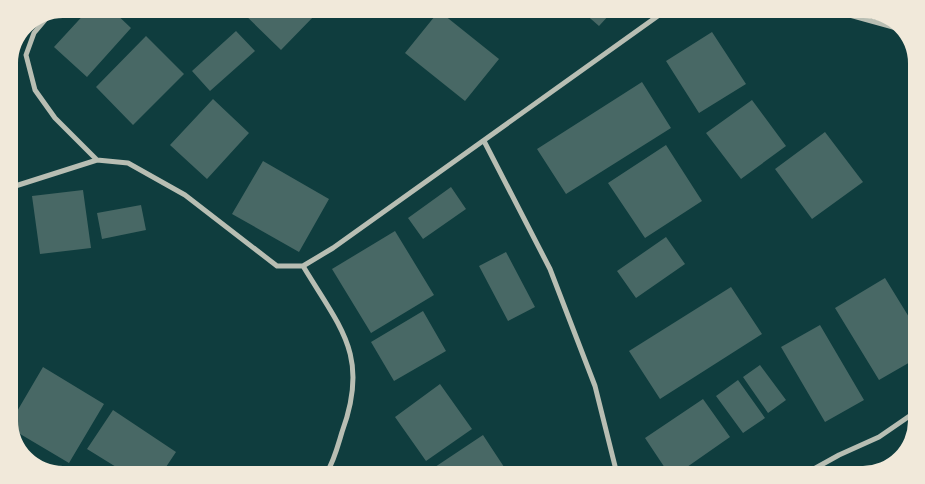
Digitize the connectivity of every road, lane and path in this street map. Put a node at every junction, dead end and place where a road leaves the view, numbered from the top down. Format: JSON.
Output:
{"nodes":[{"id":1,"x":655,"y":18,"type":"edge"},
{"id":2,"x":860,"y":18,"type":"edge"},
{"id":3,"x":43,"y":22,"type":"edge"},
{"id":4,"x":889,"y":26,"type":"edge"},
{"id":5,"x":484,"y":141,"type":"junction"},
{"id":6,"x":97,"y":160,"type":"junction"},
{"id":7,"x":18,"y":185,"type":"edge"},
{"id":8,"x":303,"y":266,"type":"junction"},
{"id":9,"x":908,"y":417,"type":"edge"},
{"id":10,"x":329,"y":466,"type":"edge"},
{"id":11,"x":615,"y":466,"type":"edge"},
{"id":12,"x":819,"y":466,"type":"edge"}],
"edges":[{"from":1,"to":5,"type":"street"},
{"from":2,"to":4,"type":"street"},
{"from":3,"to":6,"type":"street"},
{"from":5,"to":8,"type":"street"},
{"from":5,"to":11,"type":"street"},
{"from":6,"to":7,"type":"street"},
{"from":6,"to":8,"type":"street"},
{"from":8,"to":10,"type":"street"},
{"from":9,"to":12,"type":"street"}]}
